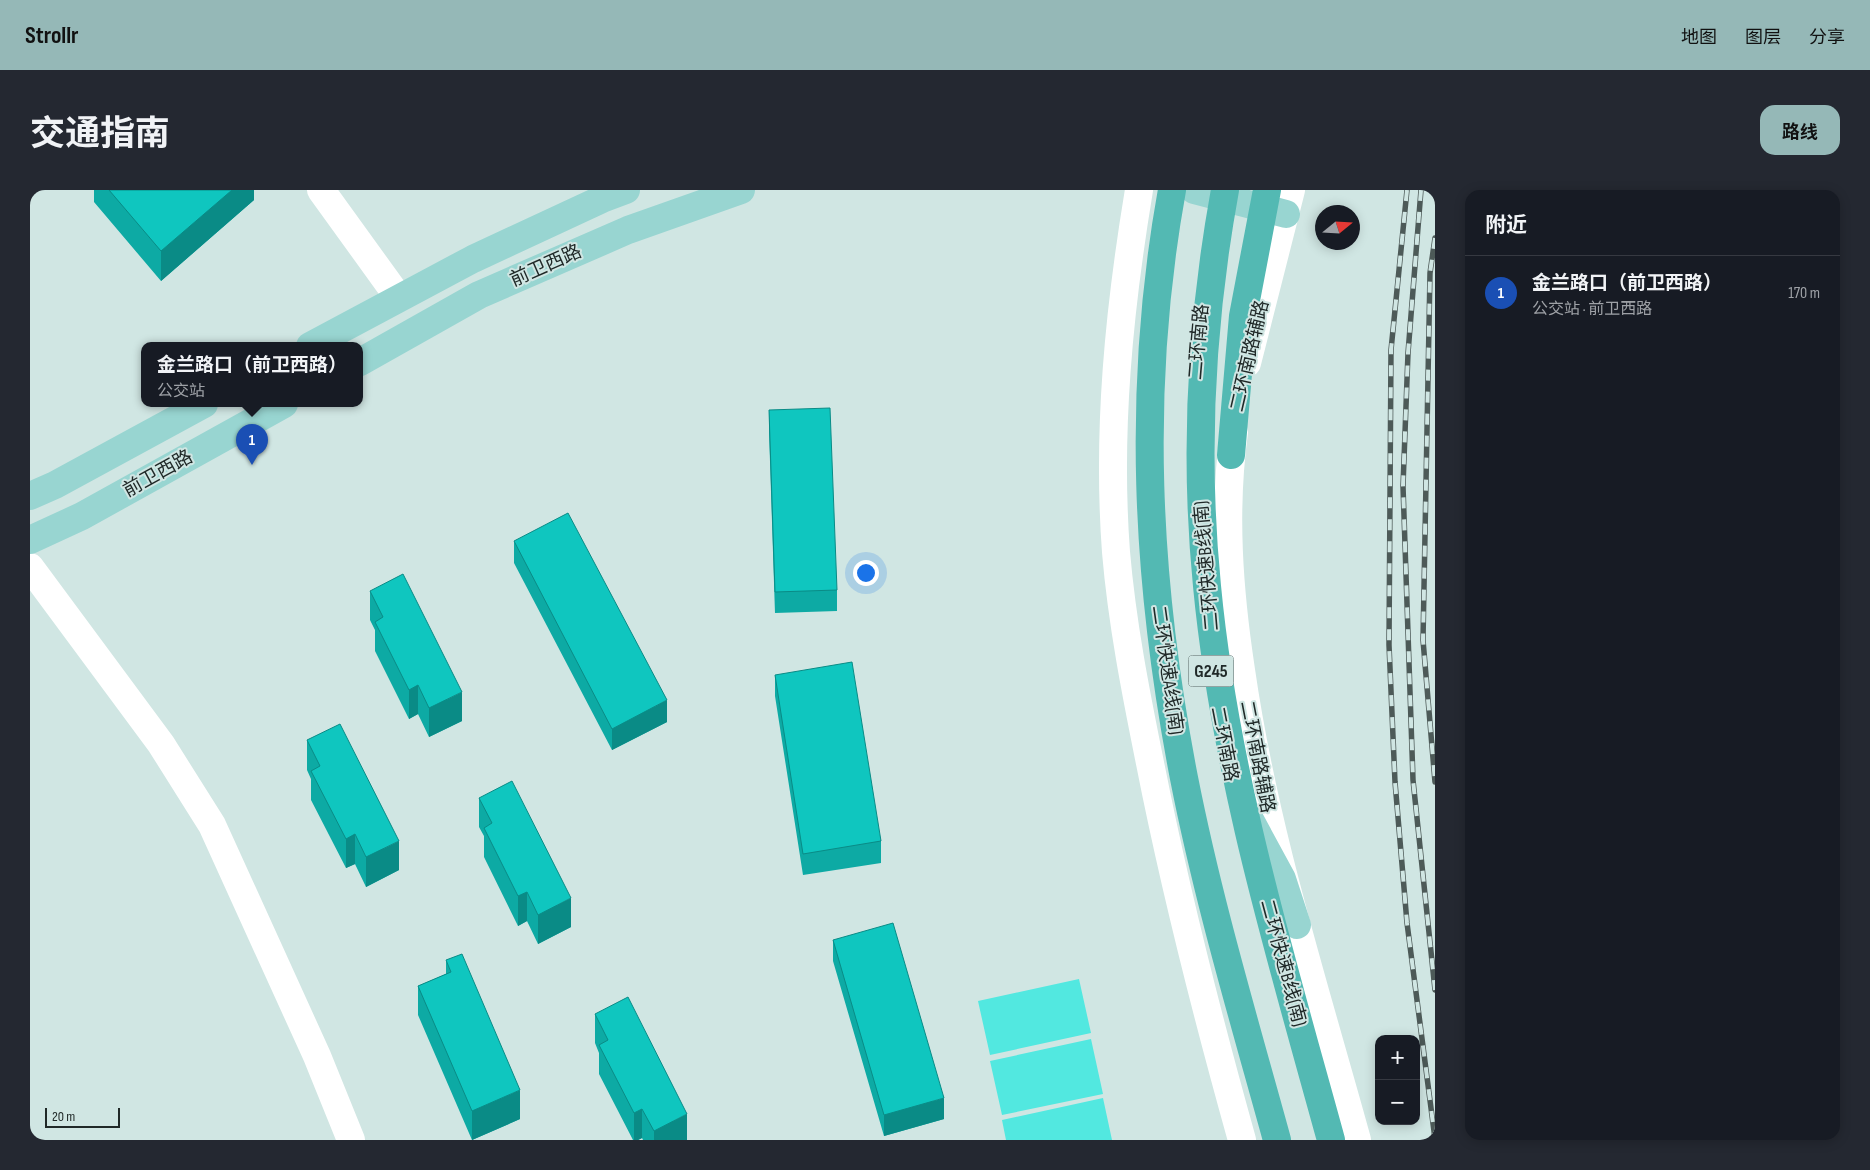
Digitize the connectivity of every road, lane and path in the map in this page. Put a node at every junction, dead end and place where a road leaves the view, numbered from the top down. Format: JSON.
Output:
{"nodes":[{"id":1,"x":321,"y":190,"type":"edge"},
{"id":2,"x":626,"y":190,"type":"edge"},
{"id":3,"x":741,"y":190,"type":"edge"},
{"id":4,"x":1139,"y":190,"type":"edge"},
{"id":5,"x":1172,"y":190,"type":"edge"},
{"id":6,"x":1180,"y":190,"type":"edge"},
{"id":7,"x":1213,"y":192,"type":"edge"},
{"id":8,"x":1269,"y":199,"type":"edge"},
{"id":9,"x":399,"y":298,"type":"junction"},
{"id":10,"x":317,"y":342,"type":"edge"},
{"id":11,"x":363,"y":360,"type":"edge"},
{"id":12,"x":199,"y":407,"type":"edge"},
{"id":13,"x":279,"y":407,"type":"edge"},
{"id":14,"x":1231,"y":455,"type":"joint"},
{"id":15,"x":30,"y":496,"type":"edge"},
{"id":16,"x":30,"y":540,"type":"edge"},
{"id":17,"x":30,"y":567,"type":"edge"},
{"id":18,"x":1220,"y":728,"type":"junction"},
{"id":19,"x":1297,"y":925,"type":"junction"},
{"id":20,"x":351,"y":1140,"type":"edge"},
{"id":21,"x":1242,"y":1140,"type":"edge"},
{"id":22,"x":1277,"y":1140,"type":"edge"},
{"id":23,"x":1285,"y":1140,"type":"edge"},
{"id":24,"x":1323,"y":1140,"type":"edge"},
{"id":25,"x":1330,"y":1140,"type":"edge"},
{"id":26,"x":1357,"y":1140,"type":"edge"}],
"edges":[{"from":1,"to":9,"type":"street"},
{"from":2,"to":9,"type":"main road","name":"前卫西路"},
{"from":3,"to":11,"type":"main road","name":"前卫西路"},
{"from":4,"to":21,"type":"street"},
{"from":5,"to":22,"type":"highway","name":"二环快速A线(南)"},
{"from":6,"to":23,"type":"main road","name":"二环南路","number":"G245"},
{"from":7,"to":8,"type":"main road"},
{"from":7,"to":18,"type":"main road","name":"二环南路","number":"G245"},
{"from":7,"to":25,"type":"highway","name":"二环快速B线(南)"},
{"from":8,"to":14,"type":"highway"},
{"from":9,"to":10,"type":"main road","name":"前卫西路"},
{"from":12,"to":15,"type":"main road","name":"前卫西路"},
{"from":13,"to":16,"type":"main road","name":"前卫西路"},
{"from":14,"to":19,"type":"street","name":"二环南路辅路"},
{"from":17,"to":20,"type":"street"},
{"from":18,"to":19,"type":"main road"},
{"from":18,"to":24,"type":"main road","name":"二环南路","number":"G245"},
{"from":19,"to":26,"type":"street","name":"二环南路辅路"}]}
